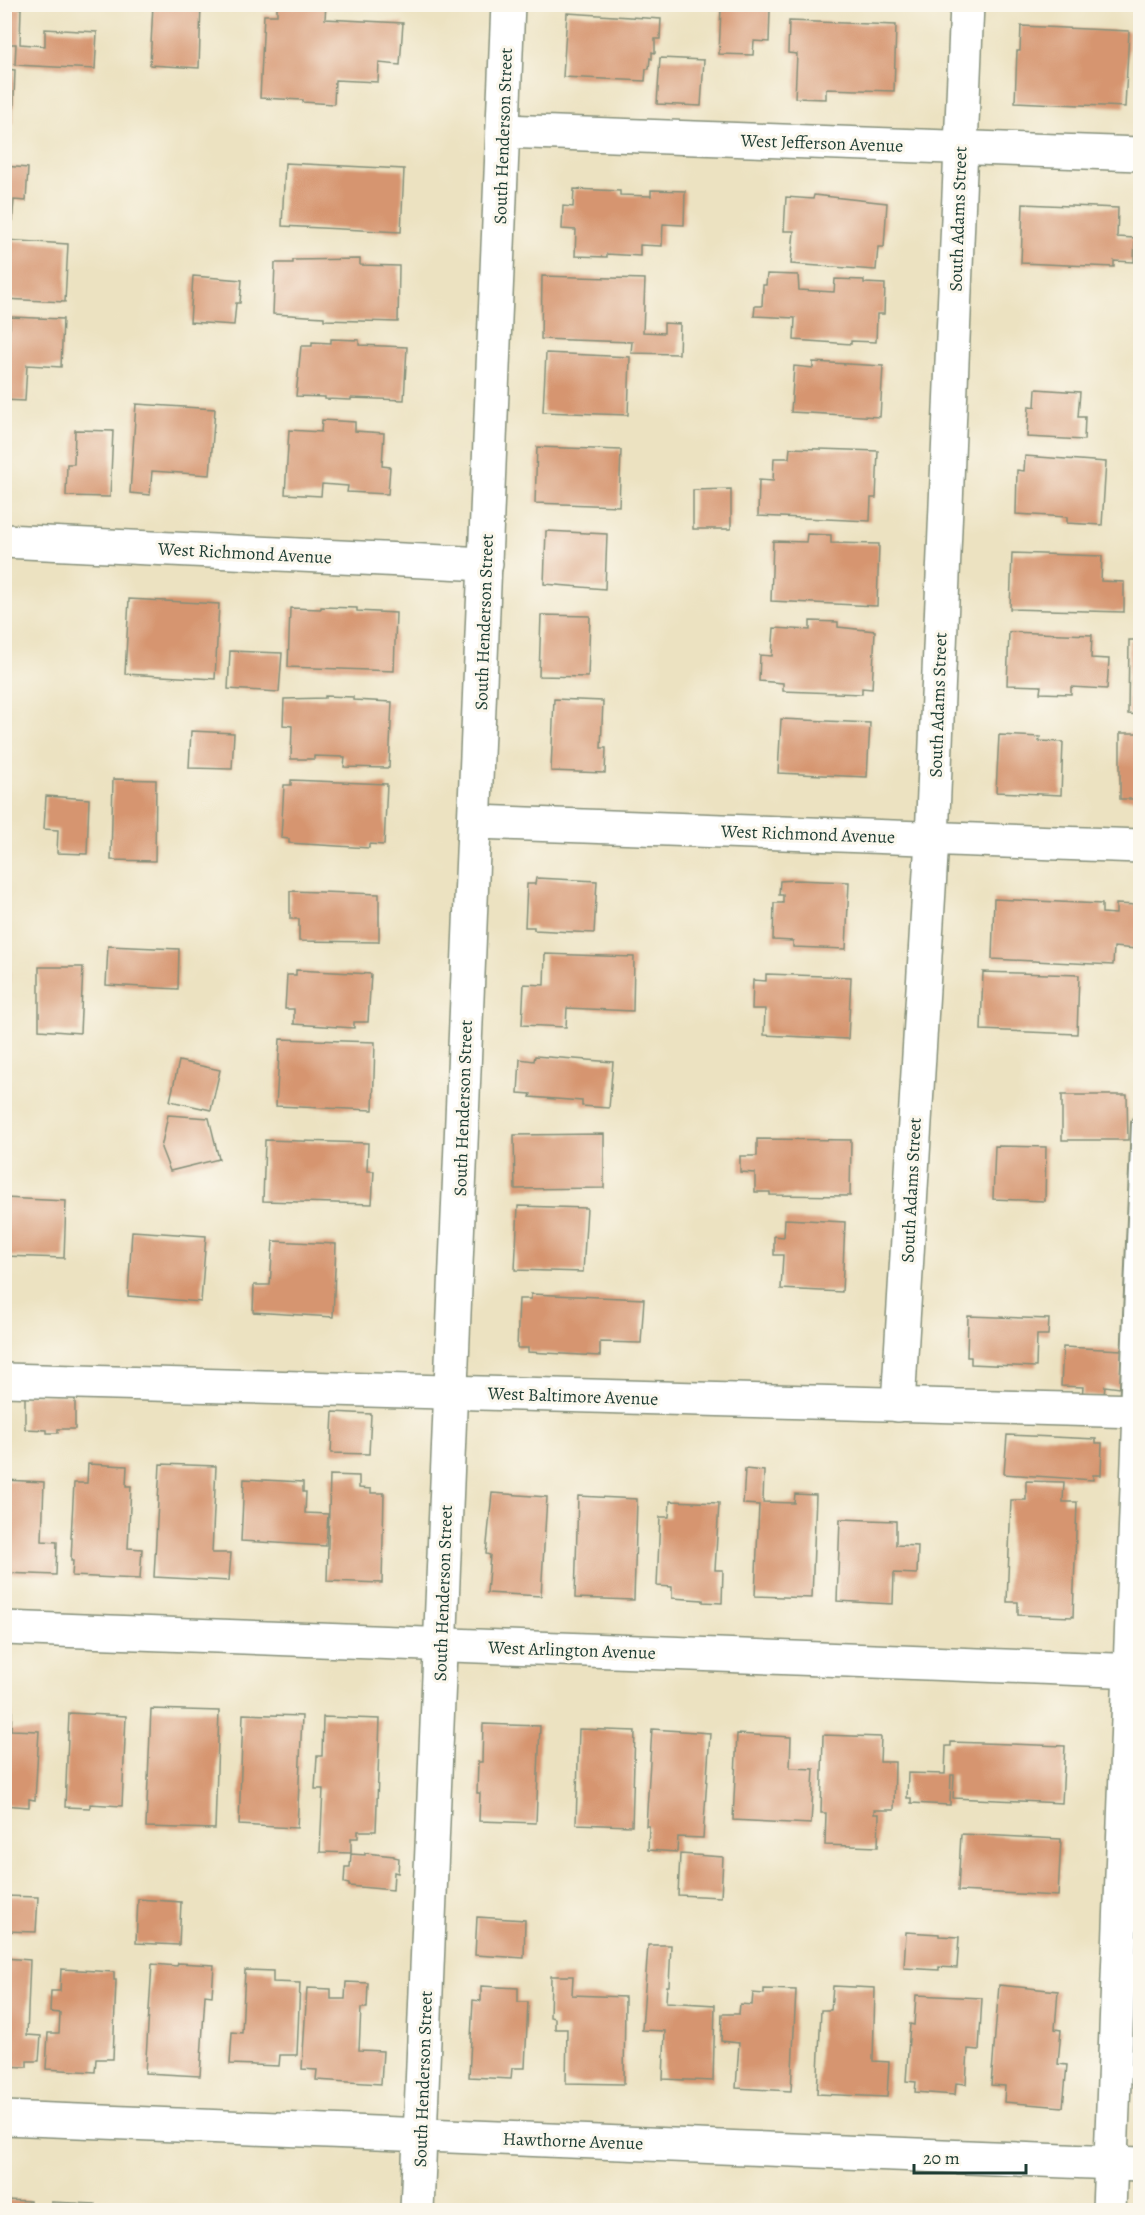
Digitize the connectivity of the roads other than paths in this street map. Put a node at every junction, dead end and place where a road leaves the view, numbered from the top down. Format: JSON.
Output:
{"nodes":[{"id":1,"x":508,"y":4,"type":"edge"},
{"id":2,"x":967,"y":4,"type":"edge"},
{"id":3,"x":503,"y":131,"type":"junction"},
{"id":4,"x":961,"y":148,"type":"junction"},
{"id":5,"x":1140,"y":154,"type":"edge"},
{"id":6,"x":4,"y":542,"type":"edge"},
{"id":7,"x":486,"y":564,"type":"junction"},
{"id":8,"x":476,"y":822,"type":"junction"},
{"id":9,"x":932,"y":839,"type":"junction"},
{"id":10,"x":1140,"y":846,"type":"edge"},
{"id":11,"x":1140,"y":1123,"type":"edge"},
{"id":12,"x":4,"y":1380,"type":"edge"},
{"id":13,"x":451,"y":1392,"type":"junction"},
{"id":14,"x":898,"y":1405,"type":"junction"},
{"id":15,"x":1136,"y":1411,"type":"edge"},
{"id":16,"x":4,"y":1628,"type":"edge"},
{"id":17,"x":441,"y":1645,"type":"junction"},
{"id":18,"x":1135,"y":1671,"type":"edge"},
{"id":19,"x":4,"y":2118,"type":"edge"},
{"id":20,"x":420,"y":2134,"type":"junction"},
{"id":21,"x":1126,"y":2164,"type":"edge"},
{"id":22,"x":417,"y":2211,"type":"edge"},
{"id":23,"x":1109,"y":2211,"type":"edge"}],
"edges":[{"from":1,"to":3,"type":"street","name":"South Henderson Street"},
{"from":2,"to":4,"type":"street","name":"South Adams Street"},
{"from":3,"to":4,"type":"street","name":"West Jefferson Avenue"},
{"from":3,"to":7,"type":"street","name":"South Henderson Street"},
{"from":4,"to":5,"type":"street","name":"West Jefferson Avenue"},
{"from":4,"to":9,"type":"street","name":"South Adams Street"},
{"from":6,"to":7,"type":"street","name":"West Richmond Avenue"},
{"from":7,"to":8,"type":"street","name":"South Henderson Street"},
{"from":8,"to":9,"type":"street","name":"West Richmond Avenue"},
{"from":8,"to":13,"type":"street","name":"South Henderson Street"},
{"from":9,"to":10,"type":"street","name":"West Richmond Avenue"},
{"from":9,"to":14,"type":"street","name":"South Adams Street"},
{"from":11,"to":15,"type":"lane"},
{"from":12,"to":13,"type":"street","name":"West Baltimore Avenue"},
{"from":13,"to":14,"type":"street","name":"West Baltimore Avenue"},
{"from":13,"to":17,"type":"street","name":"South Henderson Street"},
{"from":14,"to":15,"type":"street","name":"West Baltimore Avenue"},
{"from":15,"to":18,"type":"street"},
{"from":16,"to":17,"type":"street","name":"West Arlington Avenue"},
{"from":17,"to":18,"type":"street","name":"West Arlington Avenue"},
{"from":17,"to":20,"type":"street","name":"South Henderson Street"},
{"from":18,"to":21,"type":"street"},
{"from":19,"to":20,"type":"street","name":"Hawthorne Avenue"},
{"from":20,"to":21,"type":"street","name":"Hawthorne Avenue"},
{"from":20,"to":22,"type":"street","name":"South Henderson Street"},
{"from":21,"to":23,"type":"street"}]}
